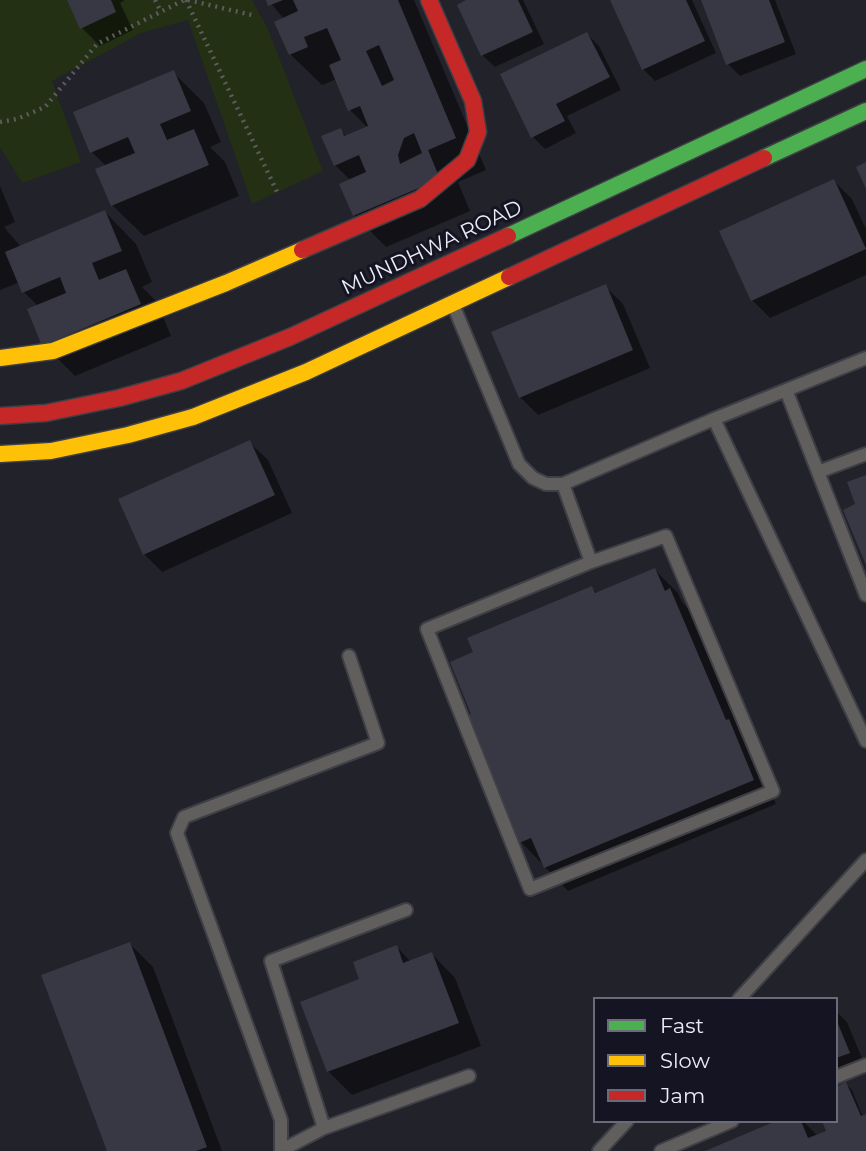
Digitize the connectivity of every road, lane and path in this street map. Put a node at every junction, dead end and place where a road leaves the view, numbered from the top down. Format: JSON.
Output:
{"nodes":[{"id":1,"x":155,"y":0,"type":"edge"},
{"id":2,"x":186,"y":0,"type":"edge"},
{"id":3,"x":429,"y":0,"type":"edge"},
{"id":4,"x":161,"y":12,"type":"junction"},
{"id":5,"x":256,"y":16,"type":"dead end"},
{"id":6,"x":866,"y":69,"type":"edge"},
{"id":7,"x":866,"y":111,"type":"edge"},
{"id":8,"x":0,"y":122,"type":"edge"},
{"id":9,"x":279,"y":195,"type":"dead end"},
{"id":10,"x":452,"y":304,"type":"junction"},
{"id":11,"x":0,"y":358,"type":"edge"},
{"id":12,"x":866,"y":358,"type":"edge"},
{"id":13,"x":786,"y":390,"type":"junction"},
{"id":14,"x":0,"y":416,"type":"edge"},
{"id":15,"x":714,"y":419,"type":"junction"},
{"id":16,"x":0,"y":454,"type":"edge"},
{"id":17,"x":866,"y":454,"type":"edge"},
{"id":18,"x":818,"y":472,"type":"junction"},
{"id":19,"x":563,"y":484,"type":"junction"},
{"id":20,"x":591,"y":562,"type":"junction"},
{"id":21,"x":866,"y":595,"type":"edge"},
{"id":22,"x":349,"y":656,"type":"dead end"},
{"id":23,"x":865,"y":739,"type":"edge"},
{"id":24,"x":866,"y":860,"type":"edge"},
{"id":25,"x":406,"y":910,"type":"dead end"},
{"id":26,"x":741,"y":997,"type":"edge"},
{"id":27,"x":866,"y":1065,"type":"edge"},
{"id":28,"x":470,"y":1076,"type":"dead end"},
{"id":29,"x":838,"y":1076,"type":"edge"},
{"id":30,"x":624,"y":1123,"type":"edge"},
{"id":31,"x":727,"y":1123,"type":"edge"},
{"id":32,"x":324,"y":1128,"type":"junction"},
{"id":33,"x":281,"y":1151,"type":"edge"},
{"id":34,"x":599,"y":1151,"type":"edge"},
{"id":35,"x":661,"y":1151,"type":"edge"}],
"edges":[{"from":1,"to":4,"type":"path"},
{"from":2,"to":4,"type":"path"},
{"from":2,"to":5,"type":"path"},
{"from":2,"to":9,"type":"path"},
{"from":3,"to":11,"type":"main road"},
{"from":4,"to":8,"type":"path"},
{"from":6,"to":14,"type":"main road","name":"MUNDHWA ROAD"},
{"from":7,"to":10,"type":"main road"},
{"from":10,"to":16,"type":"main road"},
{"from":10,"to":19,"type":"lane"},
{"from":12,"to":13,"type":"lane"},
{"from":13,"to":15,"type":"lane"},
{"from":13,"to":18,"type":"lane"},
{"from":15,"to":19,"type":"lane"},
{"from":15,"to":23,"type":"lane"},
{"from":17,"to":18,"type":"lane"},
{"from":18,"to":21,"type":"lane"},
{"from":19,"to":20,"type":"lane"},
{"from":20,"to":20,"type":"lane"},
{"from":22,"to":33,"type":"lane"},
{"from":24,"to":26,"type":"lane"},
{"from":25,"to":32,"type":"lane"},
{"from":27,"to":29,"type":"lane"},
{"from":28,"to":32,"type":"lane"},
{"from":30,"to":34,"type":"lane"},
{"from":31,"to":35,"type":"lane"},
{"from":32,"to":33,"type":"lane"}]}
